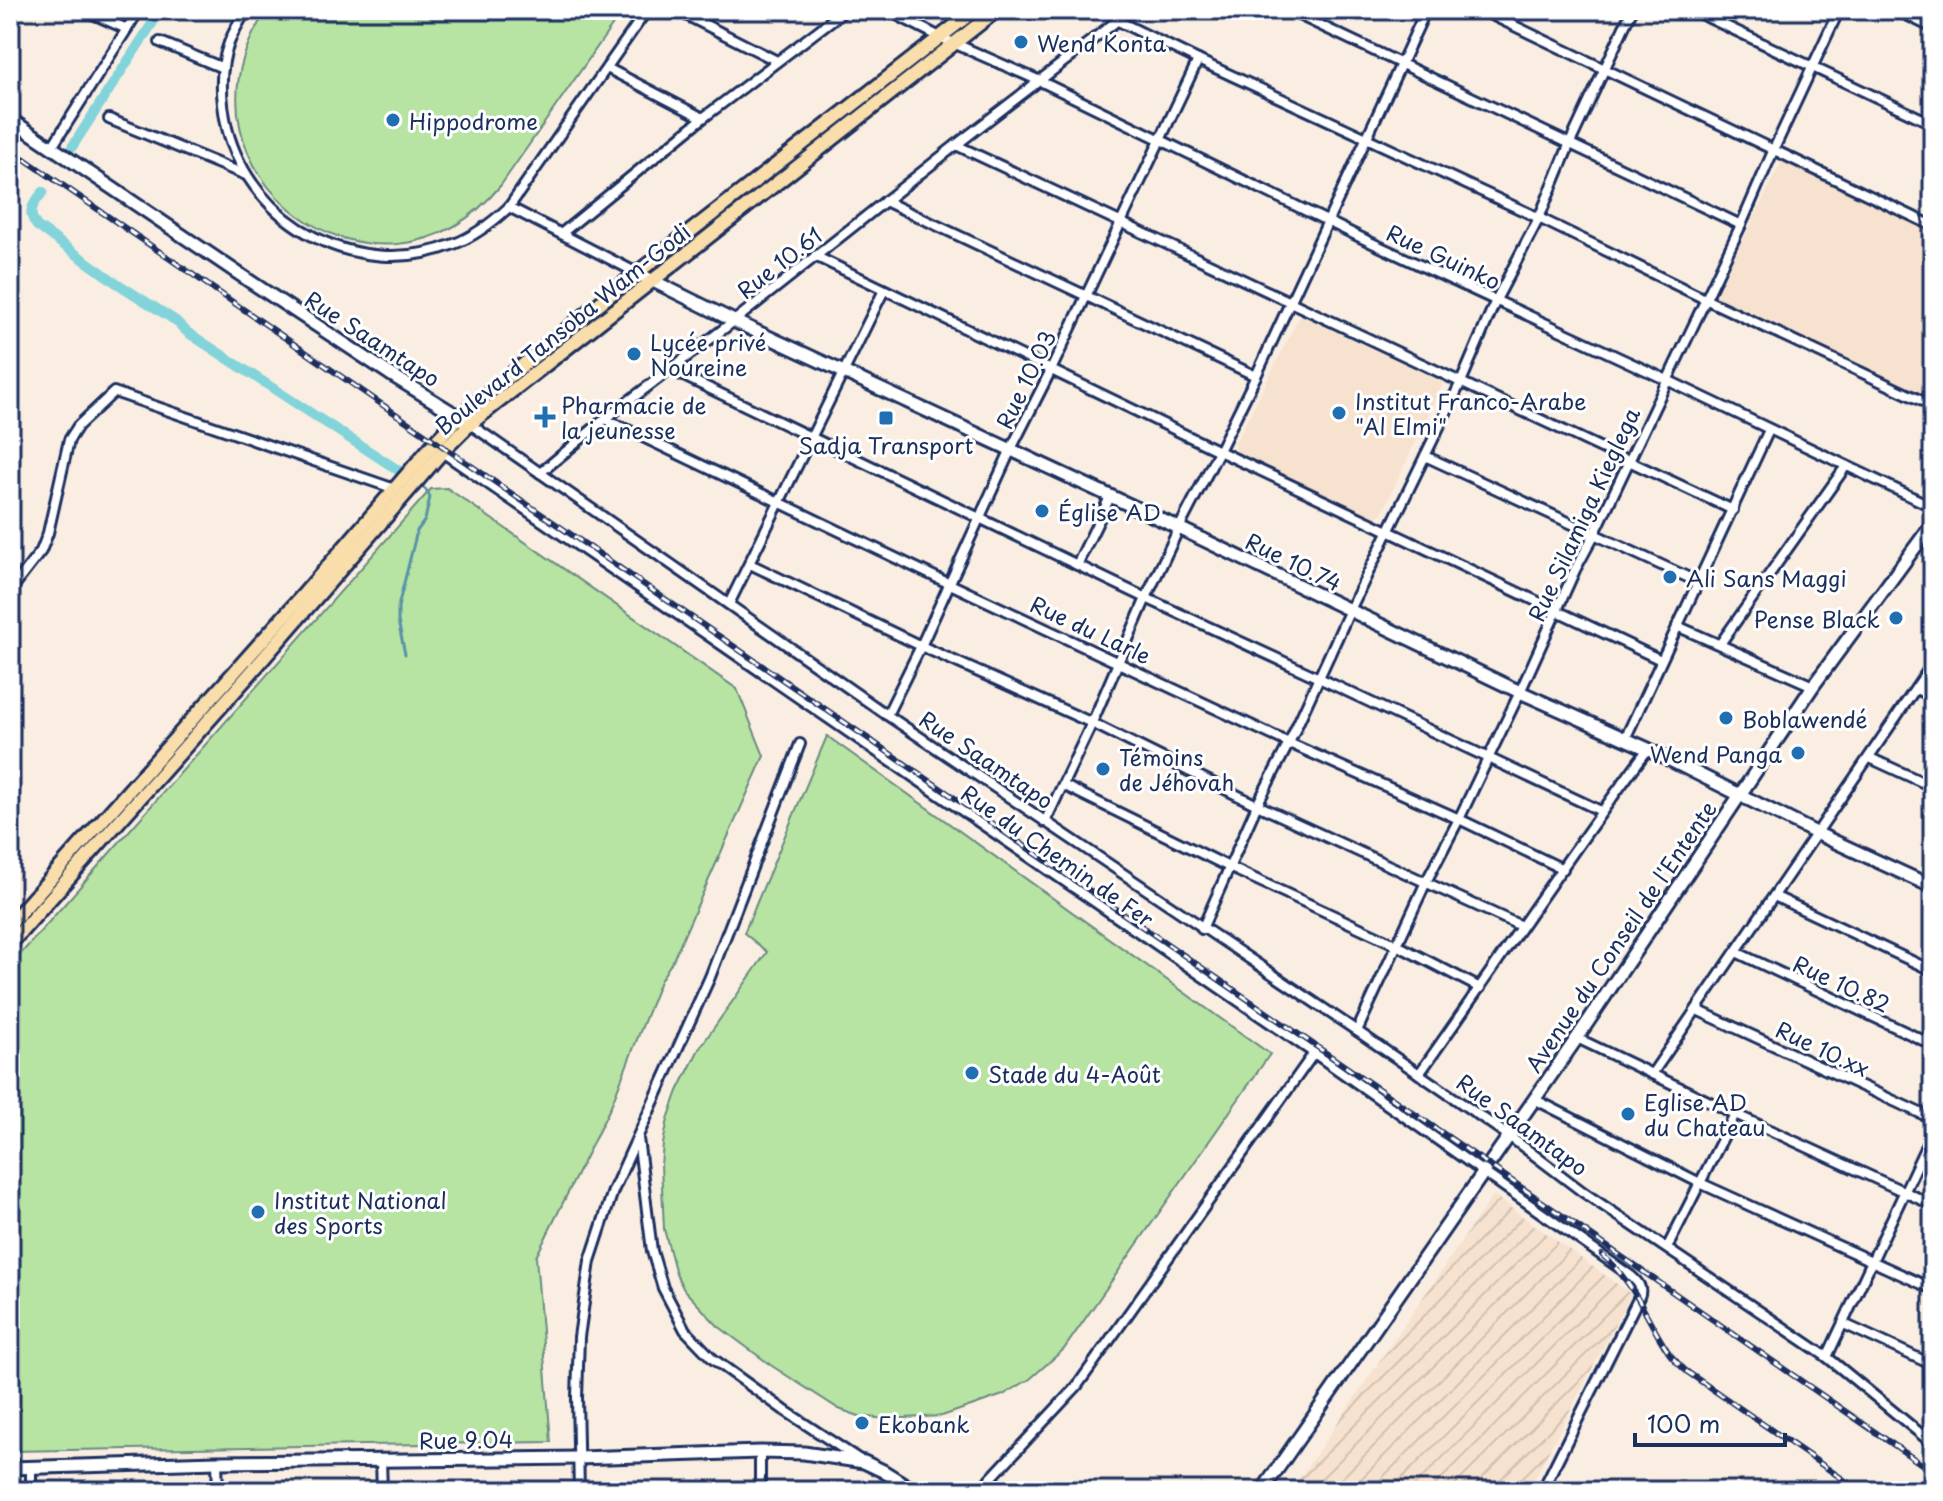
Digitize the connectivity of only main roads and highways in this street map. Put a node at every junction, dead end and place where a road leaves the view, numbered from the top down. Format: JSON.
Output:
{"nodes":[{"id":1,"x":975,"y":10,"type":"edge"},
{"id":2,"x":997,"y":10,"type":"edge"},
{"id":3,"x":10,"y":119,"type":"edge"},
{"id":4,"x":637,"y":273,"type":"junction"},
{"id":5,"x":651,"y":280,"type":"junction"},
{"id":6,"x":465,"y":420,"type":"junction"},
{"id":7,"x":1933,"y":523,"type":"edge"},
{"id":8,"x":1738,"y":796,"type":"junction"},
{"id":9,"x":1933,"y":887,"type":"edge"},
{"id":10,"x":10,"y":924,"type":"edge"},
{"id":11,"x":10,"y":944,"type":"edge"},
{"id":12,"x":10,"y":1468,"type":"edge"},
{"id":13,"x":915,"y":1491,"type":"edge"},
{"id":14,"x":1262,"y":1491,"type":"edge"}],
"edges":[{"from":1,"to":4,"type":"main road","name":"Boulevard Tansoba Wam-Godi"},
{"from":2,"to":5,"type":"main road","name":"Boulevard Tansoba Wam-Godi"},
{"from":3,"to":6,"type":"main road","name":"Rue Saamtapo"},
{"from":4,"to":5,"type":"main road","name":"Rue 10.74"},
{"from":4,"to":6,"type":"main road","name":"Boulevard Tansoba Wam-Godi"},
{"from":5,"to":6,"type":"main road","name":"Boulevard Tansoba Wam-Godi"},
{"from":5,"to":8,"type":"main road","name":"Rue 10.74"},
{"from":6,"to":10,"type":"main road","name":"Boulevard Tansoba Wam-Godi"},
{"from":6,"to":11,"type":"main road","name":"Boulevard Tansoba Wam-Godi"},
{"from":7,"to":8,"type":"main road","name":"Avenue du Conseil de l'Entente"},
{"from":8,"to":9,"type":"main road","name":"Rue 10.74"},
{"from":8,"to":14,"type":"main road","name":"Avenue du Conseil de l'Entente"},
{"from":12,"to":13,"type":"main road","name":"Rue 9.04"}]}
